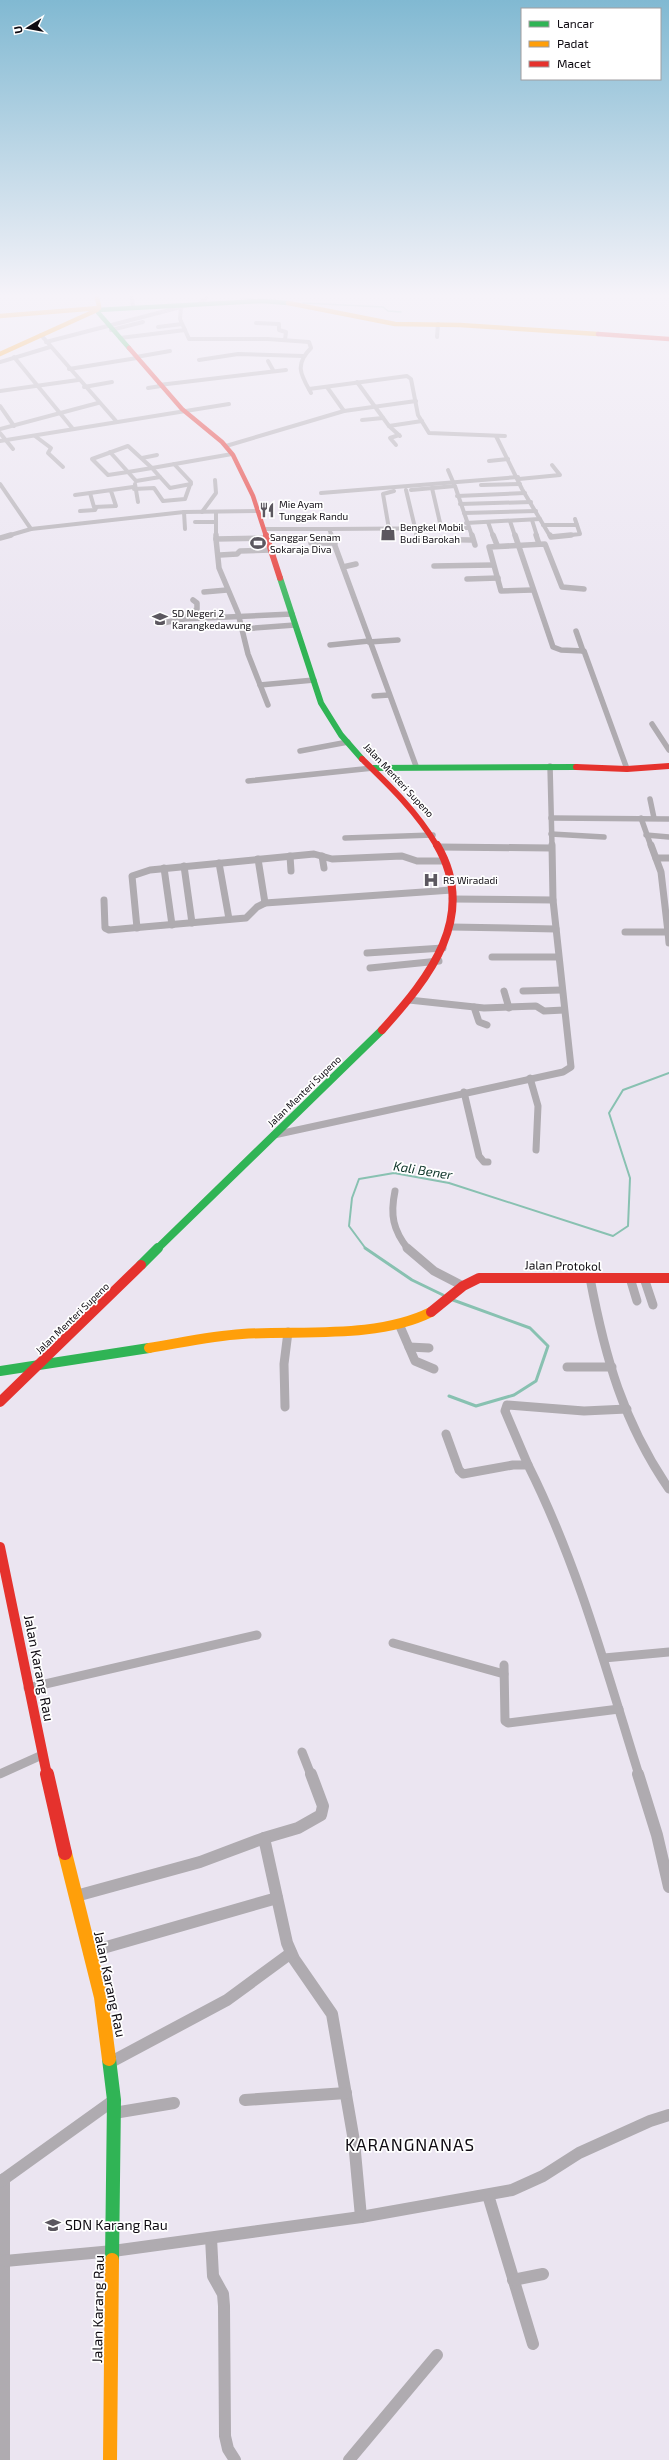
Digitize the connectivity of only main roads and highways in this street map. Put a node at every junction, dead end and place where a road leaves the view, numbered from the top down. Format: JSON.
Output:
{"nodes":[{"id":1,"x":187,"y":413,"type":"edge"},
{"id":2,"x":669,"y":766,"type":"edge"},
{"id":3,"x":373,"y":768,"type":"junction"},
{"id":4,"x":669,"y":1278,"type":"edge"},
{"id":5,"x":38,"y":1366,"type":"junction"},
{"id":6,"x":0,"y":1371,"type":"edge"},
{"id":7,"x":0,"y":1402,"type":"edge"},
{"id":8,"x":0,"y":1547,"type":"edge"},
{"id":9,"x":110,"y":2460,"type":"edge"}],
"edges":[{"from":1,"to":3,"type":"main road","name":"Jalan Menteri Supeno"},
{"from":2,"to":3,"type":"main road"},
{"from":3,"to":5,"type":"main road","name":"Jalan Menteri Supeno"},
{"from":4,"to":5,"type":"main road","name":"Jalan Protokol"},
{"from":5,"to":6,"type":"main road"},
{"from":5,"to":7,"type":"main road","name":"Jalan Menteri Supeno"},
{"from":8,"to":9,"type":"main road","name":"Jalan Karang Rau"}]}
